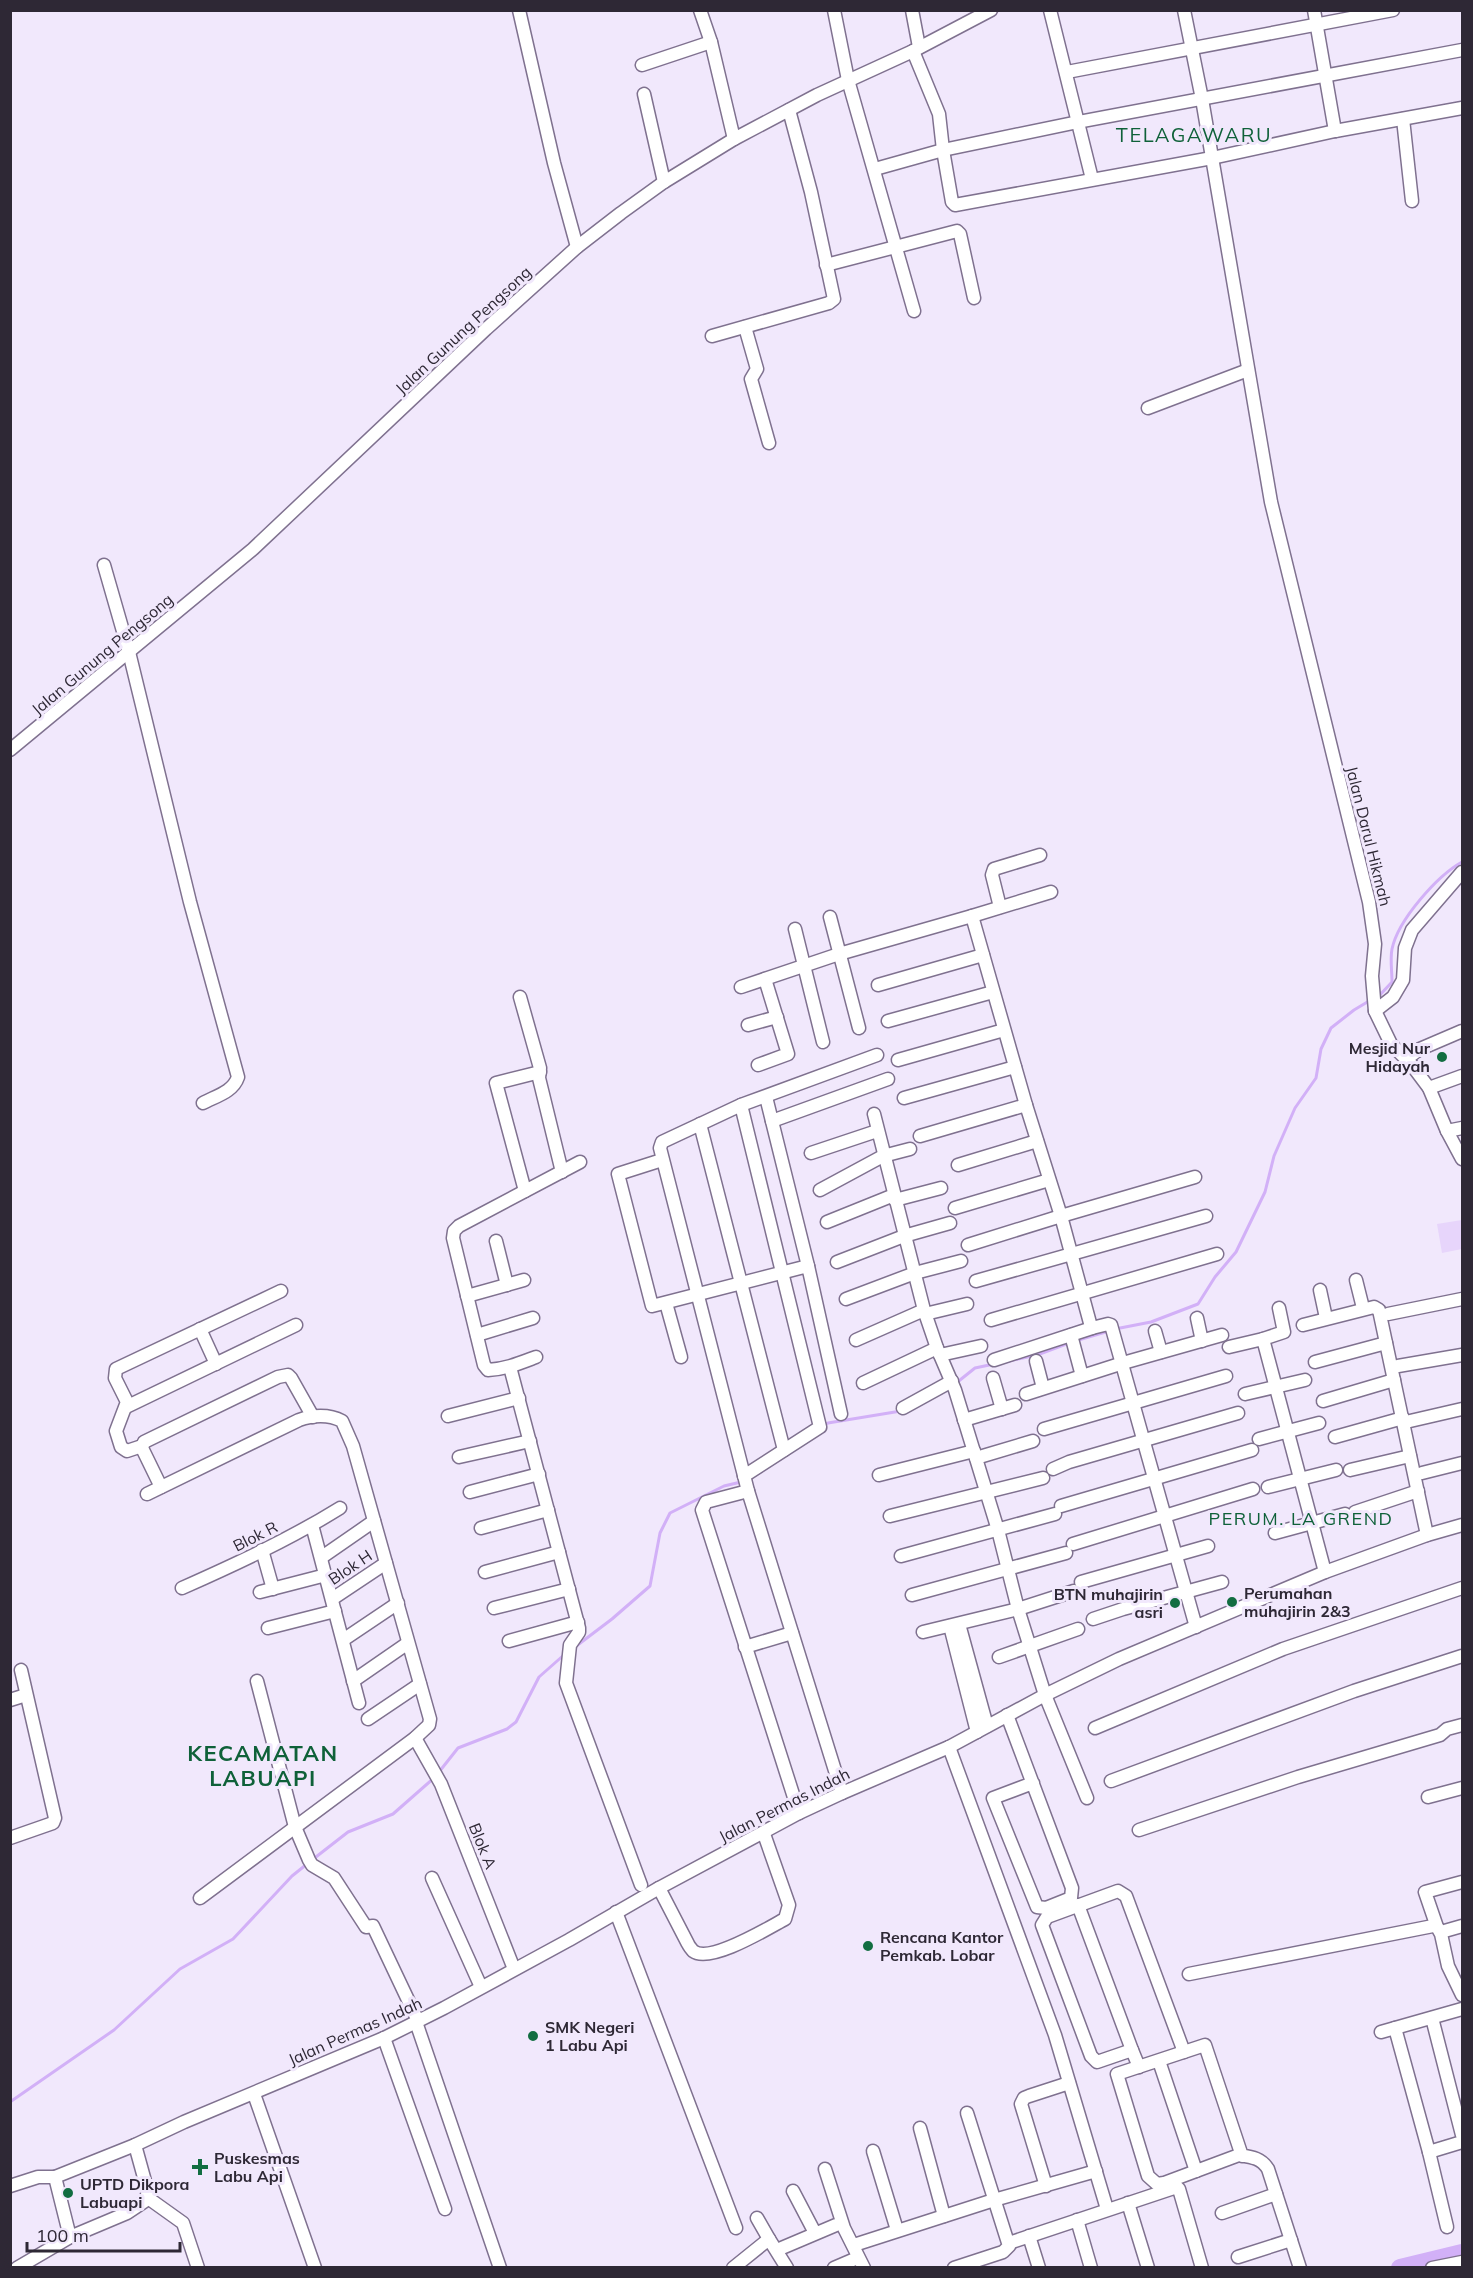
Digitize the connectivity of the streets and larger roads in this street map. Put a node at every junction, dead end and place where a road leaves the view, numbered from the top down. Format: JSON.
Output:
{"nodes":[{"id":1,"x":519,"y":10,"type":"edge"},
{"id":2,"x":700,"y":10,"type":"edge"},
{"id":3,"x":834,"y":10,"type":"edge"},
{"id":4,"x":912,"y":10,"type":"edge"},
{"id":5,"x":1050,"y":10,"type":"edge"},
{"id":6,"x":1184,"y":10,"type":"edge"},
{"id":7,"x":1314,"y":10,"type":"edge"},
{"id":8,"x":1393,"y":10,"type":"edge"},
{"id":9,"x":988,"y":11,"type":"edge"},
{"id":10,"x":1317,"y":24,"type":"junction"},
{"id":11,"x":711,"y":42,"type":"junction"},
{"id":12,"x":1192,"y":47,"type":"junction"},
{"id":13,"x":916,"y":49,"type":"junction"},
{"id":14,"x":1462,"y":50,"type":"edge"},
{"id":15,"x":642,"y":65,"type":"dead end"},
{"id":16,"x":1066,"y":72,"type":"junction"},
{"id":17,"x":1325,"y":77,"type":"junction"},
{"id":18,"x":848,"y":80,"type":"junction"},
{"id":19,"x":644,"y":94,"type":"dead end"},
{"id":20,"x":1202,"y":99,"type":"junction"},
{"id":21,"x":1462,"y":108,"type":"edge"},
{"id":22,"x":789,"y":110,"type":"junction"},
{"id":23,"x":1403,"y":119,"type":"junction"},
{"id":24,"x":1078,"y":122,"type":"junction"},
{"id":25,"x":1335,"y":131,"type":"junction"},
{"id":26,"x":735,"y":139,"type":"junction"},
{"id":27,"x":943,"y":150,"type":"junction"},
{"id":28,"x":1212,"y":158,"type":"junction"},
{"id":29,"x":875,"y":169,"type":"junction"},
{"id":30,"x":1092,"y":180,"type":"junction"},
{"id":31,"x":664,"y":182,"type":"junction"},
{"id":32,"x":1412,"y":201,"type":"dead end"},
{"id":33,"x":895,"y":246,"type":"junction"},
{"id":34,"x":577,"y":247,"type":"junction"},
{"id":35,"x":826,"y":265,"type":"junction"},
{"id":36,"x":974,"y":298,"type":"dead end"},
{"id":37,"x":915,"y":311,"type":"dead end"},
{"id":38,"x":745,"y":327,"type":"junction"},
{"id":39,"x":712,"y":336,"type":"dead end"},
{"id":40,"x":1248,"y":370,"type":"junction"},
{"id":41,"x":1148,"y":408,"type":"dead end"},
{"id":42,"x":769,"y":443,"type":"dead end"},
{"id":43,"x":104,"y":564,"type":"dead end"},
{"id":44,"x":129,"y":652,"type":"junction"},
{"id":45,"x":10,"y":750,"type":"edge"},
{"id":46,"x":1040,"y":855,"type":"dead end"},
{"id":47,"x":1462,"y":872,"type":"edge"},
{"id":48,"x":1051,"y":892,"type":"dead end"},
{"id":49,"x":1000,"y":907,"type":"junction"},
{"id":50,"x":831,"y":916,"type":"dead end"},
{"id":51,"x":972,"y":916,"type":"junction"},
{"id":52,"x":795,"y":929,"type":"dead end"},
{"id":53,"x":839,"y":954,"type":"junction"},
{"id":54,"x":983,"y":955,"type":"junction"},
{"id":55,"x":803,"y":966,"type":"junction"},
{"id":56,"x":765,"y":979,"type":"junction"},
{"id":57,"x":878,"y":985,"type":"dead end"},
{"id":58,"x":741,"y":987,"type":"dead end"},
{"id":59,"x":993,"y":992,"type":"junction"},
{"id":60,"x":520,"y":997,"type":"dead end"},
{"id":61,"x":1374,"y":1004,"type":"junction"},
{"id":62,"x":777,"y":1017,"type":"junction"},
{"id":63,"x":888,"y":1021,"type":"dead end"},
{"id":64,"x":748,"y":1025,"type":"dead end"},
{"id":65,"x":859,"y":1028,"type":"dead end"},
{"id":66,"x":1004,"y":1030,"type":"junction"},
{"id":67,"x":1462,"y":1031,"type":"edge"},
{"id":68,"x":823,"y":1042,"type":"dead end"},
{"id":69,"x":877,"y":1055,"type":"dead end"},
{"id":70,"x":1406,"y":1059,"type":"junction"},
{"id":71,"x":898,"y":1060,"type":"dead end"},
{"id":72,"x":758,"y":1065,"type":"dead end"},
{"id":73,"x":1015,"y":1066,"type":"junction"},
{"id":74,"x":540,"y":1072,"type":"junction"},
{"id":75,"x":1462,"y":1076,"type":"edge"},
{"id":76,"x":888,"y":1079,"type":"dead end"},
{"id":77,"x":1429,"y":1088,"type":"junction"},
{"id":78,"x":766,"y":1097,"type":"junction"},
{"id":79,"x":904,"y":1098,"type":"dead end"},
{"id":80,"x":203,"y":1103,"type":"dead end"},
{"id":81,"x":741,"y":1105,"type":"junction"},
{"id":82,"x":1026,"y":1105,"type":"junction"},
{"id":83,"x":874,"y":1114,"type":"dead end"},
{"id":84,"x":772,"y":1121,"type":"junction"},
{"id":85,"x":700,"y":1124,"type":"junction"},
{"id":86,"x":1462,"y":1128,"type":"edge"},
{"id":87,"x":877,"y":1131,"type":"junction"},
{"id":88,"x":1448,"y":1131,"type":"junction"},
{"id":89,"x":920,"y":1136,"type":"dead end"},
{"id":90,"x":1037,"y":1141,"type":"junction"},
{"id":91,"x":910,"y":1149,"type":"dead end"},
{"id":92,"x":811,"y":1153,"type":"dead end"},
{"id":93,"x":883,"y":1156,"type":"junction"},
{"id":94,"x":1462,"y":1159,"type":"edge"},
{"id":95,"x":662,"y":1160,"type":"junction"},
{"id":96,"x":580,"y":1162,"type":"dead end"},
{"id":97,"x":958,"y":1165,"type":"dead end"},
{"id":98,"x":562,"y":1172,"type":"junction"},
{"id":99,"x":1195,"y":1177,"type":"dead end"},
{"id":100,"x":1049,"y":1180,"type":"junction"},
{"id":101,"x":941,"y":1188,"type":"dead end"},
{"id":102,"x":820,"y":1190,"type":"dead end"},
{"id":103,"x":525,"y":1191,"type":"junction"},
{"id":104,"x":894,"y":1198,"type":"junction"},
{"id":105,"x":955,"y":1208,"type":"dead end"},
{"id":106,"x":1061,"y":1215,"type":"junction"},
{"id":107,"x":1206,"y":1216,"type":"dead end"},
{"id":108,"x":827,"y":1222,"type":"dead end"},
{"id":109,"x":950,"y":1223,"type":"dead end"},
{"id":110,"x":904,"y":1236,"type":"junction"},
{"id":111,"x":496,"y":1241,"type":"dead end"},
{"id":112,"x":968,"y":1245,"type":"dead end"},
{"id":113,"x":1071,"y":1253,"type":"junction"},
{"id":114,"x":1217,"y":1254,"type":"dead end"},
{"id":115,"x":961,"y":1261,"type":"dead end"},
{"id":116,"x":837,"y":1262,"type":"dead end"},
{"id":117,"x":808,"y":1266,"type":"junction"},
{"id":118,"x":783,"y":1273,"type":"junction"},
{"id":119,"x":915,"y":1274,"type":"junction"},
{"id":120,"x":524,"y":1280,"type":"dead end"},
{"id":121,"x":1356,"y":1280,"type":"dead end"},
{"id":122,"x":976,"y":1281,"type":"dead end"},
{"id":123,"x":740,"y":1283,"type":"junction"},
{"id":124,"x":507,"y":1285,"type":"junction"},
{"id":125,"x":1320,"y":1290,"type":"dead end"},
{"id":126,"x":281,"y":1291,"type":"dead end"},
{"id":127,"x":1081,"y":1293,"type":"junction"},
{"id":128,"x":696,"y":1294,"type":"junction"},
{"id":129,"x":467,"y":1296,"type":"junction"},
{"id":130,"x":846,"y":1299,"type":"dead end"},
{"id":131,"x":1462,"y":1299,"type":"edge"},
{"id":132,"x":666,"y":1303,"type":"junction"},
{"id":133,"x":968,"y":1304,"type":"dead end"},
{"id":134,"x":1279,"y":1308,"type":"dead end"},
{"id":135,"x":1363,"y":1308,"type":"junction"},
{"id":136,"x":924,"y":1312,"type":"junction"},
{"id":137,"x":1388,"y":1314,"type":"dead end"},
{"id":138,"x":533,"y":1318,"type":"dead end"},
{"id":139,"x":1197,"y":1318,"type":"dead end"},
{"id":140,"x":1326,"y":1318,"type":"junction"},
{"id":141,"x":991,"y":1320,"type":"dead end"},
{"id":142,"x":296,"y":1325,"type":"dead end"},
{"id":143,"x":1303,"y":1325,"type":"dead end"},
{"id":144,"x":1092,"y":1328,"type":"junction"},
{"id":145,"x":200,"y":1329,"type":"junction"},
{"id":146,"x":1155,"y":1330,"type":"dead end"},
{"id":147,"x":477,"y":1335,"type":"junction"},
{"id":148,"x":1222,"y":1335,"type":"dead end"},
{"id":149,"x":1263,"y":1339,"type":"junction"},
{"id":150,"x":856,"y":1340,"type":"dead end"},
{"id":151,"x":1073,"y":1341,"type":"junction"},
{"id":152,"x":1202,"y":1341,"type":"junction"},
{"id":153,"x":1386,"y":1343,"type":"junction"},
{"id":154,"x":981,"y":1346,"type":"dead end"},
{"id":155,"x":1229,"y":1347,"type":"dead end"},
{"id":156,"x":938,"y":1352,"type":"junction"},
{"id":157,"x":1161,"y":1352,"type":"junction"},
{"id":158,"x":1462,"y":1355,"type":"edge"},
{"id":159,"x":536,"y":1357,"type":"dead end"},
{"id":160,"x":681,"y":1357,"type":"dead end"},
{"id":161,"x":994,"y":1360,"type":"dead end"},
{"id":162,"x":1036,"y":1361,"type":"dead end"},
{"id":163,"x":1315,"y":1362,"type":"dead end"},
{"id":164,"x":1123,"y":1363,"type":"junction"},
{"id":165,"x":216,"y":1364,"type":"junction"},
{"id":166,"x":1398,"y":1366,"type":"dead end"},
{"id":167,"x":510,"y":1367,"type":"junction"},
{"id":168,"x":1082,"y":1376,"type":"junction"},
{"id":169,"x":1226,"y":1376,"type":"dead end"},
{"id":170,"x":993,"y":1378,"type":"dead end"},
{"id":171,"x":1305,"y":1380,"type":"dead end"},
{"id":172,"x":1394,"y":1380,"type":"junction"},
{"id":173,"x":863,"y":1383,"type":"dead end"},
{"id":174,"x":953,"y":1385,"type":"junction"},
{"id":175,"x":1276,"y":1387,"type":"junction"},
{"id":176,"x":1043,"y":1388,"type":"junction"},
{"id":177,"x":1026,"y":1394,"type":"dead end"},
{"id":178,"x":1245,"y":1394,"type":"dead end"},
{"id":179,"x":519,"y":1398,"type":"junction"},
{"id":180,"x":1323,"y":1401,"type":"dead end"},
{"id":181,"x":1134,"y":1403,"type":"junction"},
{"id":182,"x":1015,"y":1405,"type":"dead end"},
{"id":183,"x":126,"y":1407,"type":"junction"},
{"id":184,"x":903,"y":1408,"type":"dead end"},
{"id":185,"x":1002,"y":1409,"type":"junction"},
{"id":186,"x":1462,"y":1409,"type":"edge"},
{"id":187,"x":1238,"y":1413,"type":"dead end"},
{"id":188,"x":841,"y":1414,"type":"dead end"},
{"id":189,"x":447,"y":1416,"type":"dead end"},
{"id":190,"x":312,"y":1417,"type":"junction"},
{"id":191,"x":1406,"y":1419,"type":"junction"},
{"id":192,"x":964,"y":1420,"type":"junction"},
{"id":193,"x":1319,"y":1423,"type":"dead end"},
{"id":194,"x":1044,"y":1429,"type":"dead end"},
{"id":195,"x":1288,"y":1431,"type":"junction"},
{"id":196,"x":1335,"y":1437,"type":"dead end"},
{"id":197,"x":1144,"y":1439,"type":"junction"},
{"id":198,"x":530,"y":1441,"type":"junction"},
{"id":199,"x":1033,"y":1441,"type":"dead end"},
{"id":200,"x":142,"y":1446,"type":"junction"},
{"id":201,"x":784,"y":1450,"type":"junction"},
{"id":202,"x":975,"y":1454,"type":"junction"},
{"id":203,"x":1410,"y":1456,"type":"junction"},
{"id":204,"x":459,"y":1457,"type":"dead end"},
{"id":205,"x":1462,"y":1463,"type":"edge"},
{"id":206,"x":1336,"y":1470,"type":"dead end"},
{"id":207,"x":1350,"y":1470,"type":"dead end"},
{"id":208,"x":1422,"y":1473,"type":"dead end"},
{"id":209,"x":539,"y":1474,"type":"junction"},
{"id":210,"x":879,"y":1475,"type":"dead end"},
{"id":211,"x":1155,"y":1477,"type":"junction"},
{"id":212,"x":1300,"y":1479,"type":"junction"},
{"id":213,"x":746,"y":1484,"type":"junction"},
{"id":214,"x":161,"y":1487,"type":"junction"},
{"id":215,"x":1268,"y":1487,"type":"dead end"},
{"id":216,"x":1253,"y":1489,"type":"dead end"},
{"id":217,"x":1418,"y":1491,"type":"junction"},
{"id":218,"x":470,"y":1492,"type":"dead end"},
{"id":219,"x":986,"y":1492,"type":"junction"},
{"id":220,"x":147,"y":1494,"type":"dead end"},
{"id":221,"x":340,"y":1509,"type":"dead end"},
{"id":222,"x":548,"y":1510,"type":"junction"},
{"id":223,"x":890,"y":1516,"type":"dead end"},
{"id":224,"x":1165,"y":1516,"type":"junction"},
{"id":225,"x":375,"y":1521,"type":"junction"},
{"id":226,"x":1312,"y":1524,"type":"junction"},
{"id":227,"x":312,"y":1525,"type":"junction"},
{"id":228,"x":1462,"y":1525,"type":"edge"},
{"id":229,"x":481,"y":1528,"type":"dead end"},
{"id":230,"x":998,"y":1530,"type":"junction"},
{"id":231,"x":1275,"y":1533,"type":"dead end"},
{"id":232,"x":1427,"y":1535,"type":"junction"},
{"id":233,"x":1208,"y":1546,"type":"dead end"},
{"id":234,"x":262,"y":1551,"type":"junction"},
{"id":235,"x":559,"y":1552,"type":"junction"},
{"id":236,"x":1175,"y":1554,"type":"junction"},
{"id":237,"x":901,"y":1556,"type":"dead end"},
{"id":238,"x":322,"y":1557,"type":"junction"},
{"id":239,"x":386,"y":1563,"type":"junction"},
{"id":240,"x":1008,"y":1568,"type":"junction"},
{"id":241,"x":485,"y":1572,"type":"dead end"},
{"id":242,"x":1325,"y":1572,"type":"junction"},
{"id":243,"x":326,"y":1575,"type":"junction"},
{"id":244,"x":1222,"y":1582,"type":"dead end"},
{"id":245,"x":182,"y":1588,"type":"dead end"},
{"id":246,"x":1462,"y":1588,"type":"edge"},
{"id":247,"x":273,"y":1589,"type":"junction"},
{"id":248,"x":569,"y":1589,"type":"junction"},
{"id":249,"x":260,"y":1592,"type":"dead end"},
{"id":250,"x":1186,"y":1592,"type":"junction"},
{"id":251,"x":912,"y":1595,"type":"dead end"},
{"id":252,"x":398,"y":1603,"type":"junction"},
{"id":253,"x":334,"y":1605,"type":"junction"},
{"id":254,"x":494,"y":1608,"type":"dead end"},
{"id":255,"x":1018,"y":1609,"type":"junction"},
{"id":256,"x":1093,"y":1619,"type":"dead end"},
{"id":257,"x":578,"y":1622,"type":"junction"},
{"id":258,"x":954,"y":1625,"type":"junction"},
{"id":259,"x":1196,"y":1627,"type":"junction"},
{"id":260,"x":268,"y":1628,"type":"dead end"},
{"id":261,"x":1078,"y":1629,"type":"dead end"},
{"id":262,"x":923,"y":1632,"type":"dead end"},
{"id":263,"x":792,"y":1633,"type":"junction"},
{"id":264,"x":343,"y":1640,"type":"junction"},
{"id":265,"x":509,"y":1641,"type":"dead end"},
{"id":266,"x":408,"y":1643,"type":"junction"},
{"id":267,"x":1030,"y":1646,"type":"junction"},
{"id":268,"x":745,"y":1647,"type":"junction"},
{"id":269,"x":1462,"y":1656,"type":"edge"},
{"id":270,"x":999,"y":1657,"type":"dead end"},
{"id":271,"x":21,"y":1670,"type":"dead end"},
{"id":272,"x":257,"y":1681,"type":"dead end"},
{"id":273,"x":353,"y":1681,"type":"junction"},
{"id":274,"x":420,"y":1684,"type":"junction"},
{"id":275,"x":26,"y":1695,"type":"junction"},
{"id":276,"x":1045,"y":1695,"type":"junction"},
{"id":277,"x":10,"y":1700,"type":"edge"},
{"id":278,"x":359,"y":1702,"type":"dead end"},
{"id":279,"x":1007,"y":1715,"type":"junction"},
{"id":280,"x":368,"y":1719,"type":"dead end"},
{"id":281,"x":1462,"y":1725,"type":"edge"},
{"id":282,"x":1095,"y":1728,"type":"dead end"},
{"id":283,"x":982,"y":1729,"type":"junction"},
{"id":284,"x":416,"y":1738,"type":"junction"},
{"id":285,"x":949,"y":1747,"type":"junction"},
{"id":286,"x":1111,"y":1781,"type":"dead end"},
{"id":287,"x":1033,"y":1783,"type":"junction"},
{"id":288,"x":1462,"y":1788,"type":"edge"},
{"id":289,"x":842,"y":1792,"type":"junction"},
{"id":290,"x":1428,"y":1797,"type":"dead end"},
{"id":291,"x":1087,"y":1798,"type":"dead end"},
{"id":292,"x":799,"y":1814,"type":"junction"},
{"id":293,"x":295,"y":1827,"type":"junction"},
{"id":294,"x":1139,"y":1830,"type":"dead end"},
{"id":295,"x":764,"y":1834,"type":"junction"},
{"id":296,"x":10,"y":1838,"type":"edge"},
{"id":297,"x":432,"y":1878,"type":"dead end"},
{"id":298,"x":1462,"y":1882,"type":"edge"},
{"id":299,"x":641,"y":1885,"type":"junction"},
{"id":300,"x":658,"y":1888,"type":"junction"},
{"id":301,"x":200,"y":1898,"type":"dead end"},
{"id":302,"x":629,"y":1904,"type":"junction"},
{"id":303,"x":1078,"y":1905,"type":"junction"},
{"id":304,"x":616,"y":1911,"type":"junction"},
{"id":305,"x":1462,"y":1926,"type":"edge"},
{"id":306,"x":1439,"y":1930,"type":"junction"},
{"id":307,"x":514,"y":1969,"type":"junction"},
{"id":308,"x":1189,"y":1974,"type":"dead end"},
{"id":309,"x":1459,"y":1977,"type":"edge"},
{"id":310,"x":481,"y":1987,"type":"junction"},
{"id":311,"x":1462,"y":1995,"type":"edge"},
{"id":312,"x":1462,"y":2009,"type":"edge"},
{"id":313,"x":1432,"y":2018,"type":"junction"},
{"id":314,"x":417,"y":2022,"type":"junction"},
{"id":315,"x":1395,"y":2028,"type":"junction"},
{"id":316,"x":1382,"y":2032,"type":"dead end"},
{"id":317,"x":384,"y":2038,"type":"junction"},
{"id":318,"x":1132,"y":2050,"type":"junction"},
{"id":319,"x":1184,"y":2052,"type":"junction"},
{"id":320,"x":1159,"y":2061,"type":"junction"},
{"id":321,"x":1138,"y":2067,"type":"junction"},
{"id":322,"x":1069,"y":2083,"type":"junction"},
{"id":323,"x":254,"y":2094,"type":"junction"},
{"id":324,"x":967,"y":2113,"type":"dead end"},
{"id":325,"x":920,"y":2128,"type":"dead end"},
{"id":326,"x":1462,"y":2134,"type":"edge"},
{"id":327,"x":1462,"y":2142,"type":"edge"},
{"id":328,"x":135,"y":2145,"type":"junction"},
{"id":329,"x":873,"y":2151,"type":"dead end"},
{"id":330,"x":1428,"y":2152,"type":"junction"},
{"id":331,"x":1242,"y":2156,"type":"junction"},
{"id":332,"x":825,"y":2169,"type":"dead end"},
{"id":333,"x":1096,"y":2171,"type":"junction"},
{"id":334,"x":1196,"y":2171,"type":"junction"},
{"id":335,"x":55,"y":2177,"type":"junction"},
{"id":336,"x":10,"y":2186,"type":"edge"},
{"id":337,"x":1046,"y":2186,"type":"junction"},
{"id":338,"x":794,"y":2191,"type":"dead end"},
{"id":339,"x":1276,"y":2194,"type":"junction"},
{"id":340,"x":148,"y":2198,"type":"junction"},
{"id":341,"x":994,"y":2200,"type":"junction"},
{"id":342,"x":1128,"y":2204,"type":"junction"},
{"id":343,"x":445,"y":2208,"type":"dead end"},
{"id":344,"x":1107,"y":2209,"type":"junction"},
{"id":345,"x":1222,"y":2212,"type":"dead end"},
{"id":346,"x":944,"y":2216,"type":"junction"},
{"id":347,"x":757,"y":2218,"type":"dead end"},
{"id":348,"x":1077,"y":2220,"type":"junction"},
{"id":349,"x":836,"y":2224,"type":"dead end"},
{"id":350,"x":1447,"y":2227,"type":"dead end"},
{"id":351,"x":736,"y":2228,"type":"dead end"},
{"id":352,"x":897,"y":2230,"type":"junction"},
{"id":353,"x":815,"y":2234,"type":"junction"},
{"id":354,"x":1029,"y":2236,"type":"junction"},
{"id":355,"x":70,"y":2237,"type":"junction"},
{"id":356,"x":769,"y":2239,"type":"junction"},
{"id":357,"x":1291,"y":2240,"type":"junction"},
{"id":358,"x":1009,"y":2243,"type":"junction"},
{"id":359,"x":854,"y":2245,"type":"junction"},
{"id":360,"x":777,"y":2250,"type":"junction"},
{"id":361,"x":1238,"y":2257,"type":"dead end"},
{"id":362,"x":1462,"y":2262,"type":"edge"},
{"id":363,"x":859,"y":2263,"type":"edge"},
{"id":364,"x":17,"y":2268,"type":"edge"},
{"id":365,"x":198,"y":2268,"type":"edge"},
{"id":366,"x":315,"y":2268,"type":"edge"},
{"id":367,"x":500,"y":2268,"type":"edge"},
{"id":368,"x":733,"y":2268,"type":"edge"},
{"id":369,"x":787,"y":2268,"type":"edge"},
{"id":370,"x":834,"y":2268,"type":"edge"},
{"id":371,"x":954,"y":2268,"type":"edge"},
{"id":372,"x":1039,"y":2268,"type":"edge"},
{"id":373,"x":1091,"y":2268,"type":"edge"},
{"id":374,"x":1148,"y":2268,"type":"edge"},
{"id":375,"x":1202,"y":2268,"type":"edge"},
{"id":376,"x":1300,"y":2268,"type":"edge"},
{"id":377,"x":1432,"y":2268,"type":"edge"}],
"edges":[{"from":1,"to":34,"type":"street"},
{"from":2,"to":11,"type":"street"},
{"from":3,"to":18,"type":"street"},
{"from":4,"to":13,"type":"street"},
{"from":5,"to":16,"type":"street"},
{"from":6,"to":12,"type":"street","name":"Jalan Darul Hikmah"},
{"from":7,"to":10,"type":"street"},
{"from":8,"to":10,"type":"street"},
{"from":9,"to":13,"type":"street","name":"Jalan Gunung Pengsong"},
{"from":10,"to":12,"type":"street"},
{"from":10,"to":17,"type":"street"},
{"from":11,"to":15,"type":"street"},
{"from":11,"to":26,"type":"street"},
{"from":12,"to":16,"type":"street"},
{"from":12,"to":20,"type":"street","name":"Jalan Darul Hikmah"},
{"from":13,"to":18,"type":"street","name":"Jalan Gunung Pengsong"},
{"from":13,"to":27,"type":"street"},
{"from":14,"to":17,"type":"street"},
{"from":16,"to":24,"type":"street"},
{"from":17,"to":20,"type":"street"},
{"from":17,"to":25,"type":"street"},
{"from":18,"to":22,"type":"street","name":"Jalan Gunung Pengsong"},
{"from":18,"to":29,"type":"street"},
{"from":19,"to":31,"type":"street"},
{"from":20,"to":24,"type":"street"},
{"from":20,"to":28,"type":"street","name":"Jalan Darul Hikmah"},
{"from":21,"to":23,"type":"street"},
{"from":22,"to":26,"type":"street","name":"Jalan Gunung Pengsong"},
{"from":22,"to":35,"type":"street"},
{"from":23,"to":25,"type":"street"},
{"from":23,"to":32,"type":"street"},
{"from":24,"to":27,"type":"street"},
{"from":24,"to":30,"type":"street"},
{"from":25,"to":28,"type":"street"},
{"from":26,"to":31,"type":"street","name":"Jalan Gunung Pengsong"},
{"from":27,"to":29,"type":"street"},
{"from":27,"to":30,"type":"street"},
{"from":28,"to":30,"type":"street"},
{"from":28,"to":40,"type":"street","name":"Jalan Darul Hikmah"},
{"from":29,"to":33,"type":"street"},
{"from":31,"to":34,"type":"street","name":"Jalan Gunung Pengsong"},
{"from":33,"to":35,"type":"street"},
{"from":33,"to":36,"type":"street"},
{"from":33,"to":37,"type":"street"},
{"from":34,"to":44,"type":"street","name":"Jalan Gunung Pengsong"},
{"from":35,"to":38,"type":"street"},
{"from":38,"to":39,"type":"street"},
{"from":38,"to":42,"type":"street"},
{"from":40,"to":41,"type":"street"},
{"from":40,"to":61,"type":"street","name":"Jalan Darul Hikmah"},
{"from":43,"to":44,"type":"street"},
{"from":44,"to":45,"type":"street","name":"Jalan Gunung Pengsong"},
{"from":44,"to":80,"type":"street"},
{"from":46,"to":49,"type":"street"},
{"from":47,"to":61,"type":"street"},
{"from":48,"to":49,"type":"street"},
{"from":49,"to":51,"type":"street"},
{"from":50,"to":53,"type":"street"},
{"from":51,"to":53,"type":"street"},
{"from":51,"to":54,"type":"street"},
{"from":52,"to":55,"type":"street"},
{"from":53,"to":55,"type":"street"},
{"from":53,"to":65,"type":"street"},
{"from":54,"to":57,"type":"street"},
{"from":54,"to":59,"type":"street"},
{"from":55,"to":56,"type":"street"},
{"from":55,"to":68,"type":"street"},
{"from":56,"to":58,"type":"street"},
{"from":56,"to":62,"type":"street"},
{"from":59,"to":63,"type":"street"},
{"from":59,"to":66,"type":"street"},
{"from":60,"to":74,"type":"street"},
{"from":61,"to":70,"type":"street","name":"Jalan Darul Hikmah"},
{"from":62,"to":64,"type":"street"},
{"from":62,"to":72,"type":"street"},
{"from":66,"to":71,"type":"street"},
{"from":66,"to":73,"type":"street"},
{"from":67,"to":70,"type":"street"},
{"from":69,"to":78,"type":"street"},
{"from":70,"to":77,"type":"street","name":"Jalan Darul Hikmah"},
{"from":73,"to":79,"type":"street"},
{"from":73,"to":82,"type":"street"},
{"from":74,"to":98,"type":"street"},
{"from":74,"to":103,"type":"street"},
{"from":75,"to":77,"type":"street"},
{"from":76,"to":84,"type":"street"},
{"from":77,"to":88,"type":"street","name":"Jalan Darul Hikmah"},
{"from":78,"to":81,"type":"street"},
{"from":78,"to":84,"type":"street"},
{"from":81,"to":85,"type":"street"},
{"from":81,"to":118,"type":"street"},
{"from":82,"to":89,"type":"street"},
{"from":82,"to":90,"type":"street"},
{"from":83,"to":87,"type":"street"},
{"from":84,"to":117,"type":"street"},
{"from":85,"to":95,"type":"street"},
{"from":85,"to":123,"type":"street"},
{"from":86,"to":88,"type":"street"},
{"from":87,"to":92,"type":"street"},
{"from":87,"to":93,"type":"street"},
{"from":88,"to":94,"type":"street","name":"Jalan Darul Hikmah"},
{"from":90,"to":97,"type":"street"},
{"from":90,"to":100,"type":"street"},
{"from":91,"to":93,"type":"street"},
{"from":93,"to":102,"type":"street"},
{"from":93,"to":104,"type":"street"},
{"from":95,"to":128,"type":"street"},
{"from":95,"to":132,"type":"street"},
{"from":96,"to":98,"type":"street"},
{"from":98,"to":103,"type":"street"},
{"from":99,"to":106,"type":"street"},
{"from":100,"to":105,"type":"street"},
{"from":100,"to":106,"type":"street"},
{"from":101,"to":104,"type":"street"},
{"from":103,"to":129,"type":"street"},
{"from":104,"to":108,"type":"street"},
{"from":104,"to":110,"type":"street"},
{"from":106,"to":112,"type":"street"},
{"from":106,"to":113,"type":"street"},
{"from":107,"to":113,"type":"street"},
{"from":109,"to":110,"type":"street"},
{"from":110,"to":116,"type":"street"},
{"from":110,"to":119,"type":"street"},
{"from":111,"to":124,"type":"street"},
{"from":113,"to":122,"type":"street"},
{"from":113,"to":127,"type":"street"},
{"from":114,"to":127,"type":"street"},
{"from":115,"to":119,"type":"street"},
{"from":117,"to":118,"type":"street"},
{"from":117,"to":188,"type":"street"},
{"from":118,"to":123,"type":"street"},
{"from":118,"to":201,"type":"street"},
{"from":119,"to":130,"type":"street"},
{"from":119,"to":136,"type":"street"},
{"from":120,"to":124,"type":"street"},
{"from":121,"to":135,"type":"street"},
{"from":123,"to":128,"type":"street"},
{"from":123,"to":201,"type":"street"},
{"from":124,"to":129,"type":"street"},
{"from":125,"to":140,"type":"street"},
{"from":126,"to":145,"type":"street"},
{"from":127,"to":141,"type":"street"},
{"from":127,"to":144,"type":"street"},
{"from":128,"to":132,"type":"street"},
{"from":128,"to":213,"type":"street"},
{"from":129,"to":147,"type":"street"},
{"from":131,"to":137,"type":"street"},
{"from":132,"to":160,"type":"street"},
{"from":133,"to":136,"type":"street"},
{"from":134,"to":149,"type":"street"},
{"from":135,"to":140,"type":"street"},
{"from":135,"to":153,"type":"street"},
{"from":136,"to":150,"type":"street"},
{"from":136,"to":156,"type":"street"},
{"from":138,"to":147,"type":"street"},
{"from":139,"to":152,"type":"street"},
{"from":140,"to":143,"type":"street"},
{"from":142,"to":165,"type":"street"},
{"from":144,"to":151,"type":"street"},
{"from":144,"to":164,"type":"street"},
{"from":145,"to":165,"type":"street"},
{"from":145,"to":183,"type":"street"},
{"from":146,"to":157,"type":"street"},
{"from":147,"to":167,"type":"street"},
{"from":148,"to":152,"type":"street"},
{"from":149,"to":155,"type":"street"},
{"from":149,"to":175,"type":"street"},
{"from":151,"to":161,"type":"street"},
{"from":151,"to":168,"type":"street"},
{"from":152,"to":157,"type":"street"},
{"from":153,"to":163,"type":"street"},
{"from":153,"to":172,"type":"street"},
{"from":154,"to":156,"type":"street"},
{"from":156,"to":173,"type":"street"},
{"from":156,"to":174,"type":"street"},
{"from":157,"to":164,"type":"street"},
{"from":158,"to":166,"type":"street"},
{"from":159,"to":167,"type":"street"},
{"from":162,"to":176,"type":"street"},
{"from":164,"to":168,"type":"street"},
{"from":164,"to":181,"type":"street"},
{"from":165,"to":183,"type":"street"},
{"from":167,"to":179,"type":"street"},
{"from":168,"to":176,"type":"street"},
{"from":169,"to":181,"type":"street"},
{"from":170,"to":185,"type":"street"},
{"from":171,"to":175,"type":"street"},
{"from":172,"to":180,"type":"street"},
{"from":172,"to":191,"type":"street"},
{"from":174,"to":184,"type":"street"},
{"from":174,"to":192,"type":"street"},
{"from":175,"to":178,"type":"street"},
{"from":175,"to":195,"type":"street"},
{"from":176,"to":177,"type":"street"},
{"from":179,"to":189,"type":"street"},
{"from":179,"to":198,"type":"street"},
{"from":181,"to":194,"type":"street"},
{"from":181,"to":197,"type":"street"},
{"from":182,"to":185,"type":"street"},
{"from":183,"to":200,"type":"street"},
{"from":185,"to":192,"type":"street"},
{"from":186,"to":191,"type":"street"},
{"from":187,"to":197,"type":"street"},
{"from":190,"to":200,"type":"street"},
{"from":190,"to":214,"type":"street"},
{"from":190,"to":225,"type":"street"},
{"from":191,"to":196,"type":"street"},
{"from":191,"to":203,"type":"street"},
{"from":192,"to":202,"type":"street"},
{"from":193,"to":195,"type":"street"},
{"from":195,"to":211,"type":"street"},
{"from":195,"to":212,"type":"street"},
{"from":197,"to":211,"type":"street"},
{"from":197,"to":219,"type":"street"},
{"from":198,"to":204,"type":"street"},
{"from":198,"to":209,"type":"street"},
{"from":199,"to":202,"type":"street"},
{"from":200,"to":214,"type":"street"},
{"from":201,"to":213,"type":"street"},
{"from":202,"to":210,"type":"street"},
{"from":202,"to":219,"type":"street"},
{"from":203,"to":207,"type":"street"},
{"from":203,"to":217,"type":"street"},
{"from":205,"to":208,"type":"street"},
{"from":206,"to":212,"type":"street"},
{"from":209,"to":218,"type":"street"},
{"from":209,"to":222,"type":"street"},
{"from":211,"to":224,"type":"street"},
{"from":211,"to":230,"type":"street"},
{"from":212,"to":215,"type":"street"},
{"from":212,"to":226,"type":"street"},
{"from":213,"to":263,"type":"street"},
{"from":213,"to":268,"type":"street"},
{"from":214,"to":220,"type":"street"},
{"from":216,"to":224,"type":"street"},
{"from":217,"to":226,"type":"street"},
{"from":217,"to":232,"type":"street"},
{"from":219,"to":223,"type":"street"},
{"from":219,"to":230,"type":"street"},
{"from":221,"to":227,"type":"street","name":"Blok R"},
{"from":222,"to":229,"type":"street"},
{"from":222,"to":235,"type":"street"},
{"from":224,"to":236,"type":"street"},
{"from":224,"to":240,"type":"street"},
{"from":225,"to":238,"type":"street"},
{"from":225,"to":239,"type":"street"},
{"from":226,"to":231,"type":"street"},
{"from":226,"to":242,"type":"street"},
{"from":227,"to":234,"type":"street","name":"Blok R"},
{"from":227,"to":238,"type":"street"},
{"from":228,"to":232,"type":"street","name":"Jalan Permas Indah"},
{"from":230,"to":237,"type":"street"},
{"from":230,"to":240,"type":"street"},
{"from":232,"to":242,"type":"street","name":"Jalan Permas Indah"},
{"from":233,"to":236,"type":"street"},
{"from":234,"to":245,"type":"street","name":"Blok R"},
{"from":234,"to":247,"type":"street"},
{"from":235,"to":241,"type":"street"},
{"from":235,"to":248,"type":"street"},
{"from":236,"to":250,"type":"street"},
{"from":236,"to":255,"type":"street"},
{"from":238,"to":243,"type":"street"},
{"from":239,"to":252,"type":"street"},
{"from":239,"to":253,"type":"street","name":"Blok H"},
{"from":240,"to":251,"type":"street"},
{"from":240,"to":255,"type":"street"},
{"from":242,"to":259,"type":"street","name":"Jalan Permas Indah"},
{"from":243,"to":247,"type":"street"},
{"from":243,"to":253,"type":"street"},
{"from":244,"to":250,"type":"street"},
{"from":246,"to":282,"type":"street"},
{"from":247,"to":249,"type":"street"},
{"from":248,"to":254,"type":"street"},
{"from":248,"to":257,"type":"street"},
{"from":250,"to":256,"type":"street"},
{"from":250,"to":259,"type":"street"},
{"from":252,"to":264,"type":"street"},
{"from":252,"to":266,"type":"street"},
{"from":253,"to":260,"type":"street","name":"Blok H"},
{"from":253,"to":264,"type":"street"},
{"from":255,"to":258,"type":"street"},
{"from":255,"to":267,"type":"street"},
{"from":257,"to":265,"type":"street"},
{"from":257,"to":299,"type":"street"},
{"from":258,"to":262,"type":"street"},
{"from":258,"to":283,"type":"street"},
{"from":259,"to":276,"type":"street","name":"Jalan Permas Indah"},
{"from":261,"to":267,"type":"street"},
{"from":263,"to":268,"type":"street"},
{"from":263,"to":289,"type":"street"},
{"from":264,"to":273,"type":"street"},
{"from":266,"to":273,"type":"street"},
{"from":266,"to":274,"type":"street"},
{"from":267,"to":270,"type":"street"},
{"from":267,"to":276,"type":"street"},
{"from":268,"to":292,"type":"street"},
{"from":269,"to":286,"type":"street"},
{"from":271,"to":275,"type":"street"},
{"from":272,"to":293,"type":"street"},
{"from":273,"to":278,"type":"street"},
{"from":274,"to":280,"type":"street"},
{"from":274,"to":284,"type":"street"},
{"from":275,"to":277,"type":"street"},
{"from":275,"to":296,"type":"street"},
{"from":276,"to":279,"type":"street","name":"Jalan Permas Indah"},
{"from":276,"to":291,"type":"street"},
{"from":279,"to":283,"type":"street","name":"Jalan Permas Indah"},
{"from":279,"to":287,"type":"street"},
{"from":281,"to":294,"type":"street"},
{"from":283,"to":285,"type":"street","name":"Jalan Permas Indah"},
{"from":284,"to":293,"type":"street"},
{"from":284,"to":307,"type":"street","name":"Blok A"},
{"from":285,"to":289,"type":"street","name":"Jalan Permas Indah"},
{"from":285,"to":322,"type":"street"},
{"from":287,"to":287,"type":"street"},
{"from":288,"to":290,"type":"street"},
{"from":289,"to":292,"type":"street","name":"Jalan Permas Indah"},
{"from":292,"to":295,"type":"street","name":"Jalan Permas Indah"},
{"from":293,"to":301,"type":"street"},
{"from":293,"to":314,"type":"street"},
{"from":295,"to":300,"type":"street","name":"Jalan Permas Indah"},
{"from":295,"to":300,"type":"street"},
{"from":297,"to":310,"type":"street"},
{"from":298,"to":306,"type":"street"},
{"from":299,"to":300,"type":"street"},
{"from":299,"to":302,"type":"street"},
{"from":300,"to":302,"type":"street","name":"Jalan Permas Indah"},
{"from":302,"to":304,"type":"street","name":"Jalan Permas Indah"},
{"from":303,"to":318,"type":"street"},
{"from":303,"to":318,"type":"street"},
{"from":303,"to":319,"type":"street"},
{"from":304,"to":307,"type":"street","name":"Jalan Permas Indah"},
{"from":304,"to":351,"type":"street"},
{"from":305,"to":306,"type":"street"},
{"from":306,"to":308,"type":"street"},
{"from":306,"to":309,"type":"street"},
{"from":307,"to":310,"type":"street","name":"Jalan Permas Indah"},
{"from":309,"to":311,"type":"street"},
{"from":310,"to":314,"type":"street","name":"Jalan Permas Indah"},
{"from":312,"to":313,"type":"street"},
{"from":313,"to":315,"type":"street"},
{"from":313,"to":326,"type":"street"},
{"from":314,"to":317,"type":"street","name":"Jalan Permas Indah"},
{"from":314,"to":367,"type":"street"},
{"from":315,"to":316,"type":"street"},
{"from":315,"to":330,"type":"street"},
{"from":317,"to":323,"type":"street","name":"Jalan Permas Indah"},
{"from":317,"to":343,"type":"street"},
{"from":318,"to":321,"type":"street"},
{"from":319,"to":320,"type":"street"},
{"from":319,"to":331,"type":"street"},
{"from":320,"to":321,"type":"street"},
{"from":320,"to":334,"type":"street"},
{"from":321,"to":334,"type":"street"},
{"from":322,"to":333,"type":"street"},
{"from":322,"to":337,"type":"street"},
{"from":323,"to":328,"type":"street","name":"Jalan Permas Indah"},
{"from":323,"to":366,"type":"street"},
{"from":324,"to":341,"type":"street"},
{"from":325,"to":346,"type":"street"},
{"from":327,"to":330,"type":"street"},
{"from":328,"to":335,"type":"street","name":"Jalan Permas Indah"},
{"from":328,"to":340,"type":"street"},
{"from":329,"to":352,"type":"street"},
{"from":330,"to":350,"type":"street"},
{"from":331,"to":334,"type":"street"},
{"from":331,"to":339,"type":"street"},
{"from":332,"to":359,"type":"street"},
{"from":333,"to":337,"type":"street"},
{"from":333,"to":344,"type":"street"},
{"from":335,"to":336,"type":"street","name":"Jalan Permas Indah"},
{"from":335,"to":355,"type":"street"},
{"from":337,"to":341,"type":"street"},
{"from":338,"to":353,"type":"street"},
{"from":339,"to":345,"type":"street"},
{"from":339,"to":357,"type":"street"},
{"from":340,"to":355,"type":"street"},
{"from":340,"to":365,"type":"street"},
{"from":341,"to":346,"type":"street"},
{"from":341,"to":358,"type":"street"},
{"from":342,"to":344,"type":"street"},
{"from":342,"to":374,"type":"street"},
{"from":342,"to":375,"type":"street"},
{"from":344,"to":348,"type":"street"},
{"from":346,"to":352,"type":"street"},
{"from":347,"to":356,"type":"street"},
{"from":348,"to":354,"type":"street"},
{"from":348,"to":373,"type":"street"},
{"from":349,"to":353,"type":"street"},
{"from":352,"to":359,"type":"street"},
{"from":353,"to":360,"type":"street"},
{"from":354,"to":358,"type":"street"},
{"from":354,"to":372,"type":"street"},
{"from":355,"to":364,"type":"street"},
{"from":356,"to":360,"type":"street"},
{"from":356,"to":368,"type":"street"},
{"from":357,"to":361,"type":"street"},
{"from":357,"to":376,"type":"street"},
{"from":358,"to":371,"type":"street"},
{"from":359,"to":363,"type":"street"},
{"from":360,"to":369,"type":"street"},
{"from":362,"to":377,"type":"street"},
{"from":363,"to":370,"type":"street"}]}
